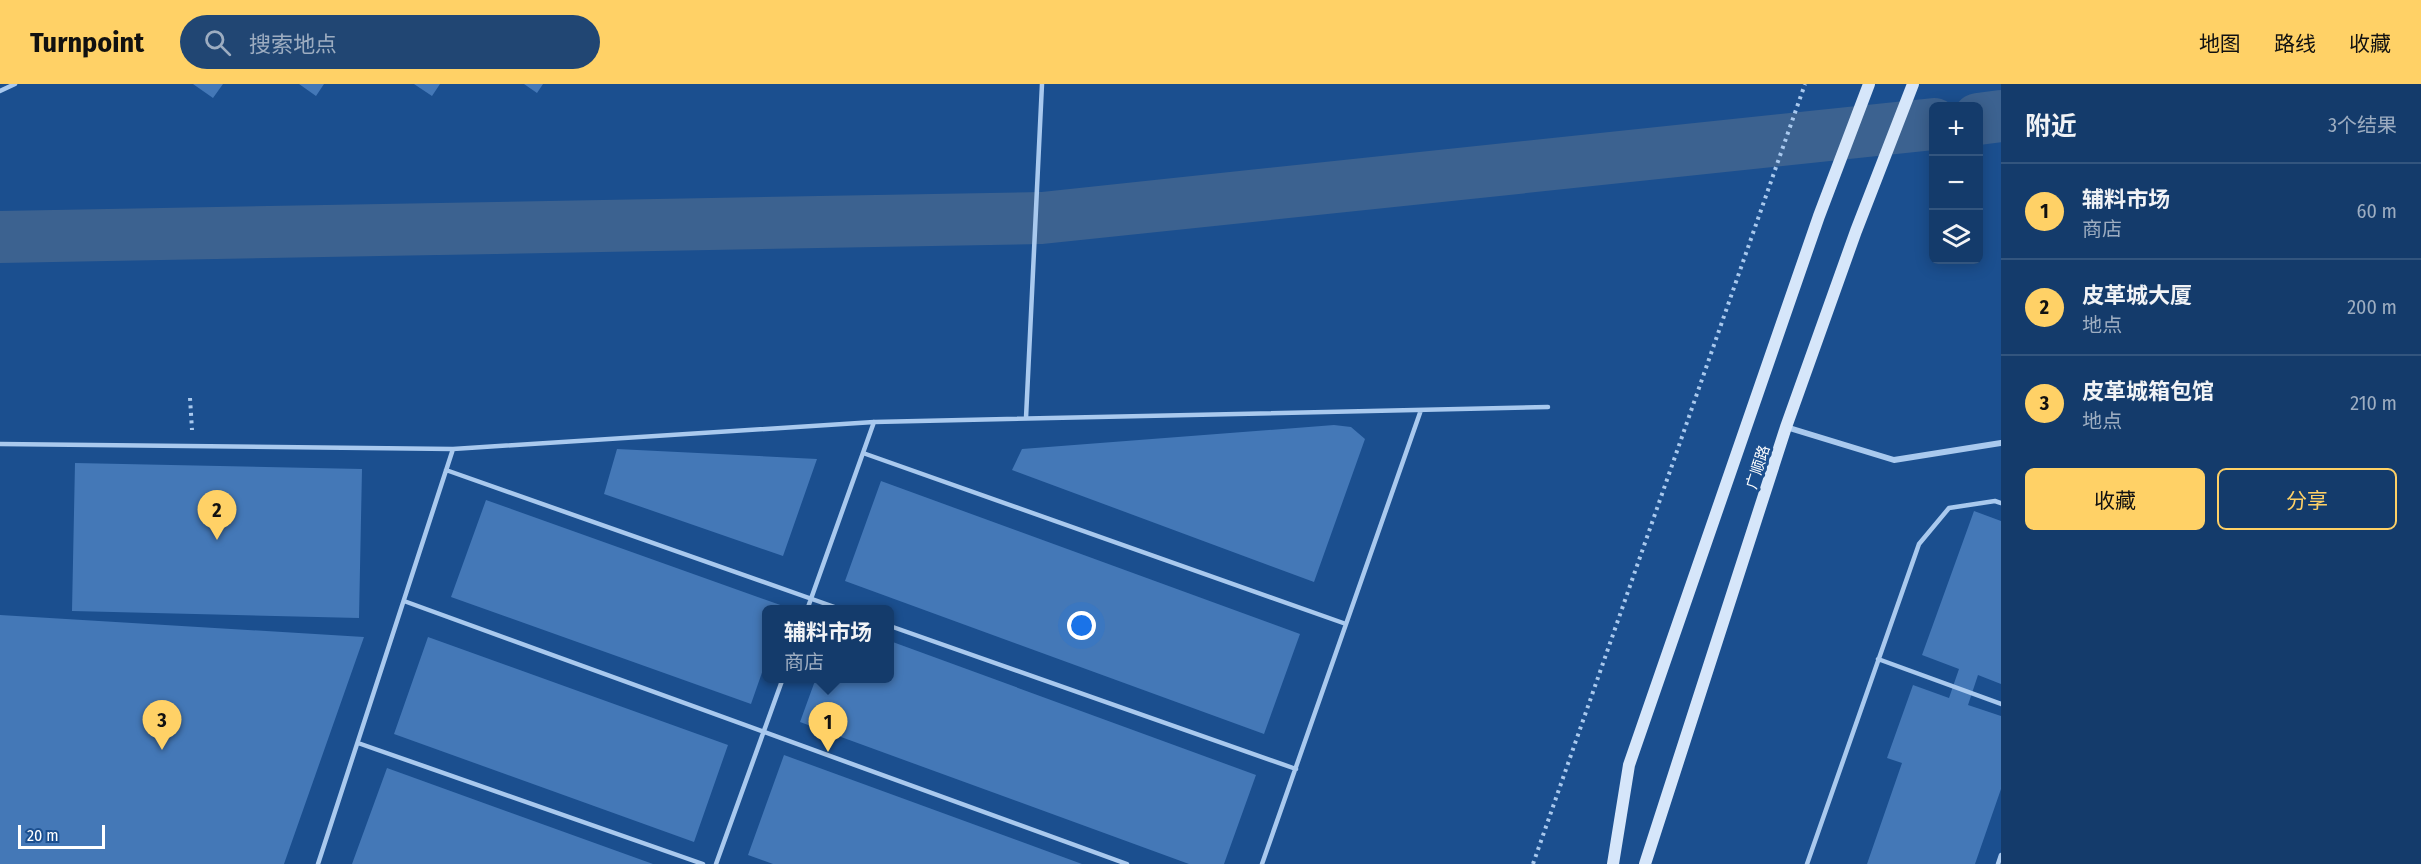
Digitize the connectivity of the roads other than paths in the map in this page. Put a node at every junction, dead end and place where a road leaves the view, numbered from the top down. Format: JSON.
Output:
{"nodes":[{"id":1,"x":15,"y":84,"type":"edge"},
{"id":2,"x":1042,"y":84,"type":"edge"},
{"id":3,"x":1869,"y":84,"type":"edge"},
{"id":4,"x":1913,"y":84,"type":"edge"},
{"id":5,"x":0,"y":91,"type":"edge"},
{"id":6,"x":1548,"y":407,"type":"dead end"},
{"id":7,"x":1421,"y":410,"type":"junction"},
{"id":8,"x":1026,"y":418,"type":"junction"},
{"id":9,"x":874,"y":422,"type":"junction"},
{"id":10,"x":1786,"y":427,"type":"junction"},
{"id":11,"x":2001,"y":443,"type":"edge"},
{"id":12,"x":0,"y":444,"type":"edge"},
{"id":13,"x":453,"y":449,"type":"junction"},
{"id":14,"x":863,"y":453,"type":"junction"},
{"id":15,"x":446,"y":470,"type":"junction"},
{"id":16,"x":2001,"y":503,"type":"edge"},
{"id":17,"x":811,"y":598,"type":"junction"},
{"id":18,"x":404,"y":601,"type":"junction"},
{"id":19,"x":808,"y":605,"type":"edge"},
{"id":20,"x":831,"y":605,"type":"edge"},
{"id":21,"x":1346,"y":624,"type":"junction"},
{"id":22,"x":894,"y":627,"type":"edge"},
{"id":23,"x":1878,"y":659,"type":"junction"},
{"id":24,"x":781,"y":683,"type":"edge"},
{"id":25,"x":2001,"y":704,"type":"edge"},
{"id":26,"x":764,"y":732,"type":"junction"},
{"id":27,"x":357,"y":743,"type":"junction"},
{"id":28,"x":1296,"y":768,"type":"junction"},
{"id":29,"x":2001,"y":855,"type":"edge"},
{"id":30,"x":318,"y":864,"type":"edge"},
{"id":31,"x":703,"y":864,"type":"edge"},
{"id":32,"x":716,"y":864,"type":"edge"},
{"id":33,"x":1127,"y":864,"type":"edge"},
{"id":34,"x":1262,"y":864,"type":"edge"},
{"id":35,"x":1613,"y":864,"type":"edge"},
{"id":36,"x":1645,"y":864,"type":"edge"},
{"id":37,"x":1807,"y":864,"type":"edge"},
{"id":38,"x":1998,"y":864,"type":"edge"}],
"edges":[{"from":1,"to":5,"type":"lane"},
{"from":2,"to":8,"type":"lane"},
{"from":3,"to":35,"type":"main road","name":"广顺路"},
{"from":4,"to":10,"type":"main road","name":"广顺路"},
{"from":6,"to":7,"type":"lane"},
{"from":7,"to":8,"type":"lane"},
{"from":7,"to":21,"type":"lane"},
{"from":8,"to":9,"type":"lane"},
{"from":9,"to":13,"type":"lane"},
{"from":9,"to":14,"type":"lane"},
{"from":10,"to":11,"type":"street"},
{"from":10,"to":36,"type":"main road","name":"广顺路"},
{"from":12,"to":13,"type":"lane"},
{"from":13,"to":15,"type":"lane"},
{"from":14,"to":17,"type":"lane"},
{"from":14,"to":21,"type":"lane"},
{"from":15,"to":17,"type":"lane"},
{"from":15,"to":18,"type":"lane"},
{"from":16,"to":23,"type":"lane"},
{"from":17,"to":19,"type":"lane"},
{"from":17,"to":20,"type":"lane"},
{"from":18,"to":26,"type":"lane"},
{"from":18,"to":27,"type":"lane"},
{"from":21,"to":28,"type":"lane"},
{"from":22,"to":28,"type":"lane"},
{"from":23,"to":25,"type":"lane"},
{"from":23,"to":37,"type":"lane"},
{"from":24,"to":26,"type":"lane"},
{"from":26,"to":32,"type":"lane"},
{"from":26,"to":33,"type":"lane"},
{"from":27,"to":30,"type":"lane"},
{"from":27,"to":31,"type":"lane"},
{"from":28,"to":34,"type":"lane"},
{"from":29,"to":38,"type":"lane"}]}
